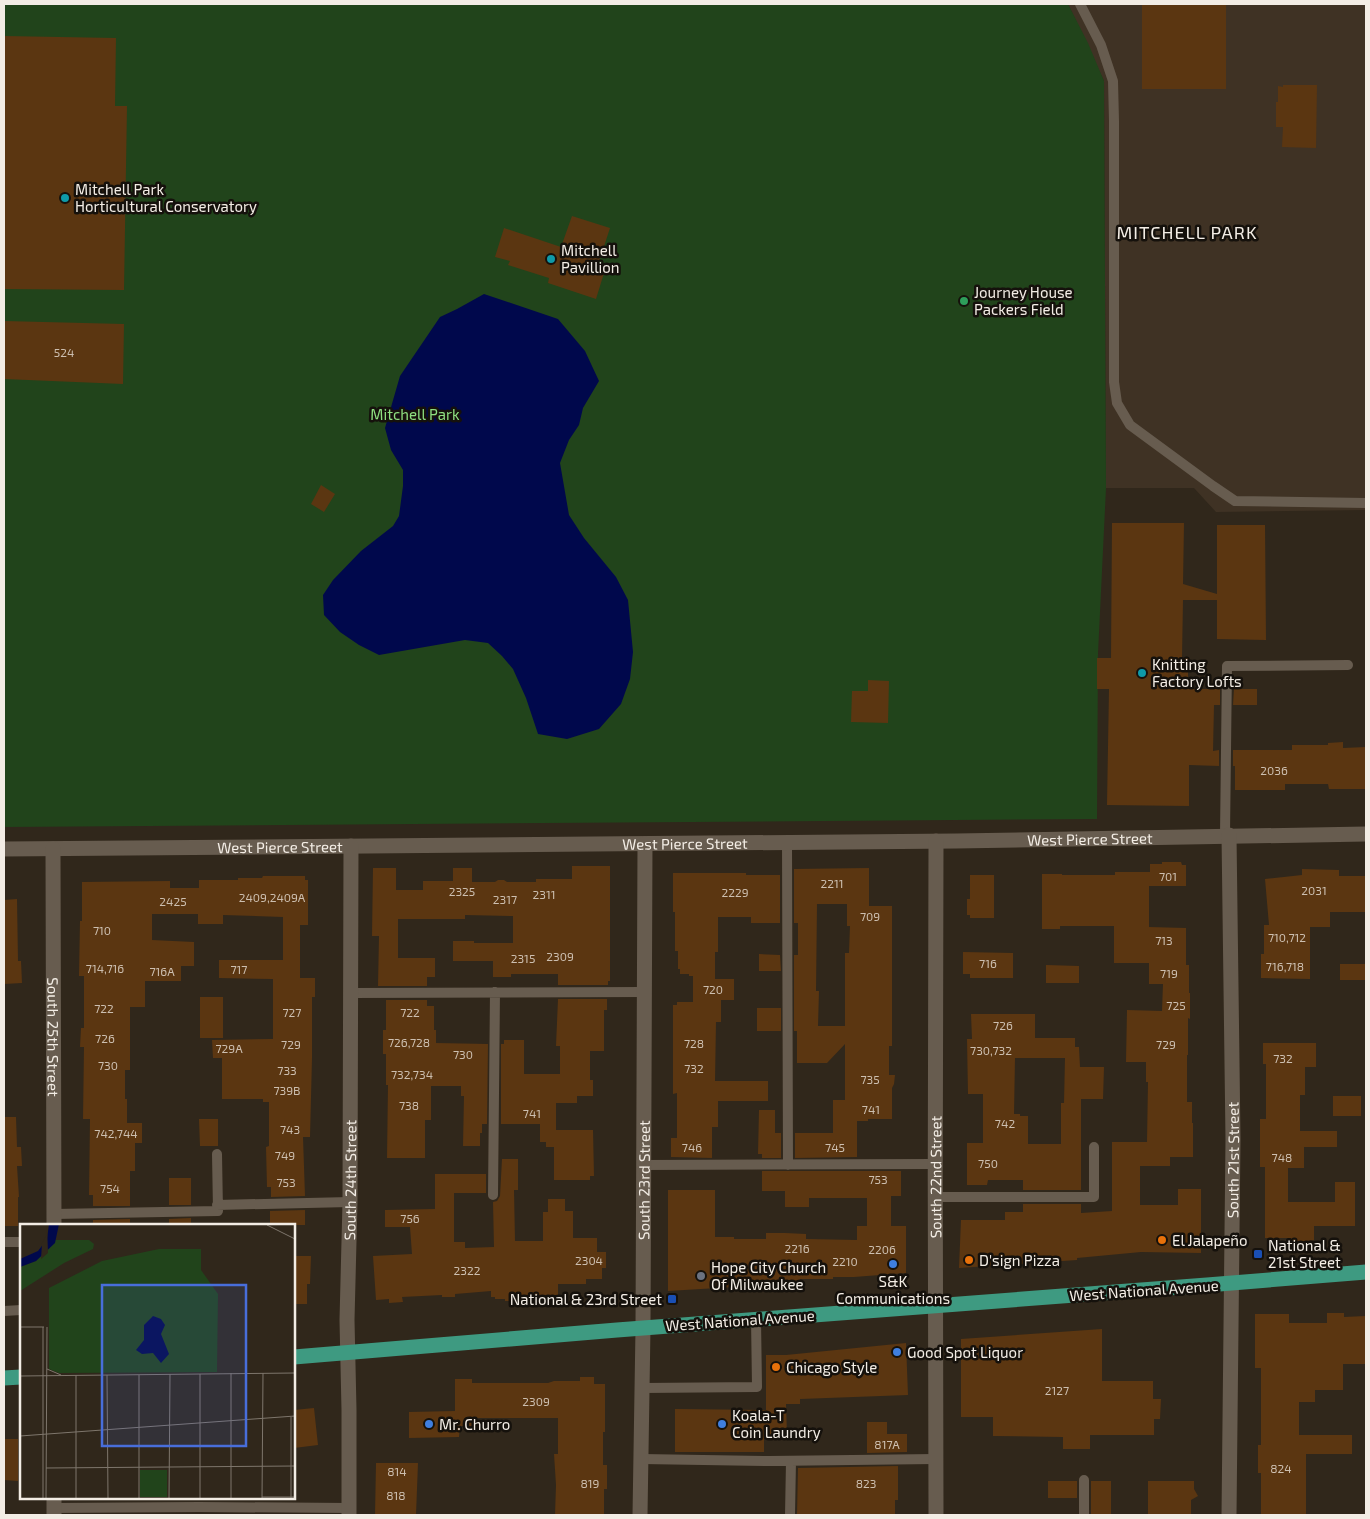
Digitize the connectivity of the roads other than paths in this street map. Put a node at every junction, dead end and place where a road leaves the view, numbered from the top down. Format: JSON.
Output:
{"nodes":[{"id":1,"x":1080,"y":4,"type":"edge"},
{"id":2,"x":1366,"y":503,"type":"edge"},
{"id":3,"x":1348,"y":665,"type":"dead end"},
{"id":4,"x":1366,"y":834,"type":"edge"},
{"id":5,"x":1227,"y":836,"type":"junction"},
{"id":6,"x":936,"y":841,"type":"junction"},
{"id":7,"x":788,"y":842,"type":"junction"},
{"id":8,"x":645,"y":844,"type":"junction"},
{"id":9,"x":351,"y":846,"type":"junction"},
{"id":10,"x":4,"y":849,"type":"edge"},
{"id":11,"x":53,"y":849,"type":"junction"},
{"id":12,"x":495,"y":992,"type":"junction"},
{"id":13,"x":644,"y":992,"type":"junction"},
{"id":14,"x":351,"y":993,"type":"junction"},
{"id":15,"x":1094,"y":1146,"type":"dead end"},
{"id":16,"x":217,"y":1154,"type":"dead end"},
{"id":17,"x":936,"y":1164,"type":"junction"},
{"id":18,"x":644,"y":1165,"type":"junction"},
{"id":19,"x":788,"y":1165,"type":"junction"},
{"id":20,"x":493,"y":1195,"type":"dead end"},
{"id":21,"x":936,"y":1197,"type":"junction"},
{"id":22,"x":350,"y":1202,"type":"junction"},
{"id":23,"x":217,"y":1205,"type":"junction"},
{"id":24,"x":54,"y":1220,"type":"edge"},
{"id":25,"x":4,"y":1242,"type":"edge"},
{"id":26,"x":20,"y":1242,"type":"edge"},
{"id":27,"x":1366,"y":1272,"type":"edge"},
{"id":28,"x":1231,"y":1283,"type":"junction"},
{"id":29,"x":935,"y":1305,"type":"junction"},
{"id":30,"x":4,"y":1310,"type":"edge"},
{"id":31,"x":20,"y":1310,"type":"edge"},
{"id":32,"x":756,"y":1319,"type":"junction"},
{"id":33,"x":643,"y":1328,"type":"junction"},
{"id":34,"x":347,"y":1352,"type":"junction"},
{"id":35,"x":295,"y":1357,"type":"edge"},
{"id":36,"x":20,"y":1377,"type":"edge"},
{"id":37,"x":4,"y":1378,"type":"edge"},
{"id":38,"x":642,"y":1388,"type":"junction"},
{"id":39,"x":642,"y":1458,"type":"junction"},
{"id":40,"x":935,"y":1459,"type":"junction"},
{"id":41,"x":791,"y":1461,"type":"junction"},
{"id":42,"x":1084,"y":1480,"type":"dead end"},
{"id":43,"x":54,"y":1507,"type":"edge"},
{"id":44,"x":199,"y":1511,"type":"edge"},
{"id":45,"x":349,"y":1512,"type":"edge"},
{"id":46,"x":640,"y":1515,"type":"edge"},
{"id":47,"x":790,"y":1515,"type":"edge"},
{"id":48,"x":936,"y":1515,"type":"edge"},
{"id":49,"x":1084,"y":1515,"type":"edge"},
{"id":50,"x":1229,"y":1515,"type":"edge"}],
"edges":[{"from":1,"to":2,"type":"lane"},
{"from":3,"to":5,"type":"lane"},
{"from":4,"to":5,"type":"street","name":"West Pierce Street"},
{"from":5,"to":6,"type":"street","name":"West Pierce Street"},
{"from":5,"to":28,"type":"street","name":"South 21st Street"},
{"from":6,"to":7,"type":"street","name":"West Pierce Street"},
{"from":6,"to":17,"type":"street","name":"South 22nd Street"},
{"from":7,"to":8,"type":"street","name":"West Pierce Street"},
{"from":7,"to":19,"type":"lane"},
{"from":8,"to":9,"type":"street","name":"West Pierce Street"},
{"from":8,"to":13,"type":"street","name":"South 23rd Street"},
{"from":9,"to":11,"type":"street","name":"West Pierce Street"},
{"from":9,"to":14,"type":"street","name":"South 24th Street"},
{"from":10,"to":11,"type":"street","name":"West Pierce Street"},
{"from":11,"to":24,"type":"street","name":"South 25th Street"},
{"from":12,"to":13,"type":"lane"},
{"from":12,"to":14,"type":"lane"},
{"from":12,"to":20,"type":"lane"},
{"from":13,"to":18,"type":"street","name":"South 23rd Street"},
{"from":14,"to":22,"type":"street","name":"South 24th Street"},
{"from":15,"to":21,"type":"lane"},
{"from":16,"to":23,"type":"lane"},
{"from":17,"to":19,"type":"lane"},
{"from":17,"to":21,"type":"street","name":"South 22nd Street"},
{"from":18,"to":19,"type":"lane"},
{"from":18,"to":33,"type":"street","name":"South 23rd Street"},
{"from":21,"to":29,"type":"street","name":"South 22nd Street"},
{"from":22,"to":23,"type":"lane"},
{"from":22,"to":34,"type":"street","name":"South 24th Street"},
{"from":23,"to":24,"type":"lane"},
{"from":25,"to":26,"type":"lane"},
{"from":27,"to":28,"type":"main road","name":"West National Avenue"},
{"from":28,"to":29,"type":"main road","name":"West National Avenue"},
{"from":28,"to":50,"type":"street","name":"South 21st Street"},
{"from":29,"to":32,"type":"main road","name":"West National Avenue"},
{"from":29,"to":40,"type":"street","name":"South 22nd Street"},
{"from":30,"to":31,"type":"lane"},
{"from":32,"to":33,"type":"main road","name":"West National Avenue"},
{"from":32,"to":38,"type":"lane"},
{"from":33,"to":34,"type":"main road","name":"West National Avenue"},
{"from":33,"to":38,"type":"street","name":"South 23rd Street"},
{"from":34,"to":35,"type":"main road","name":"West National Avenue"},
{"from":34,"to":45,"type":"street","name":"South 24th Street"},
{"from":36,"to":37,"type":"main road"},
{"from":38,"to":39,"type":"street","name":"South 23rd Street"},
{"from":39,"to":41,"type":"lane"},
{"from":39,"to":46,"type":"street","name":"South 23rd Street"},
{"from":40,"to":41,"type":"lane"},
{"from":40,"to":48,"type":"street","name":"South 22nd Street"},
{"from":41,"to":47,"type":"lane"},
{"from":42,"to":49,"type":"lane"},
{"from":43,"to":44,"type":"lane"},
{"from":44,"to":45,"type":"lane"}]}
